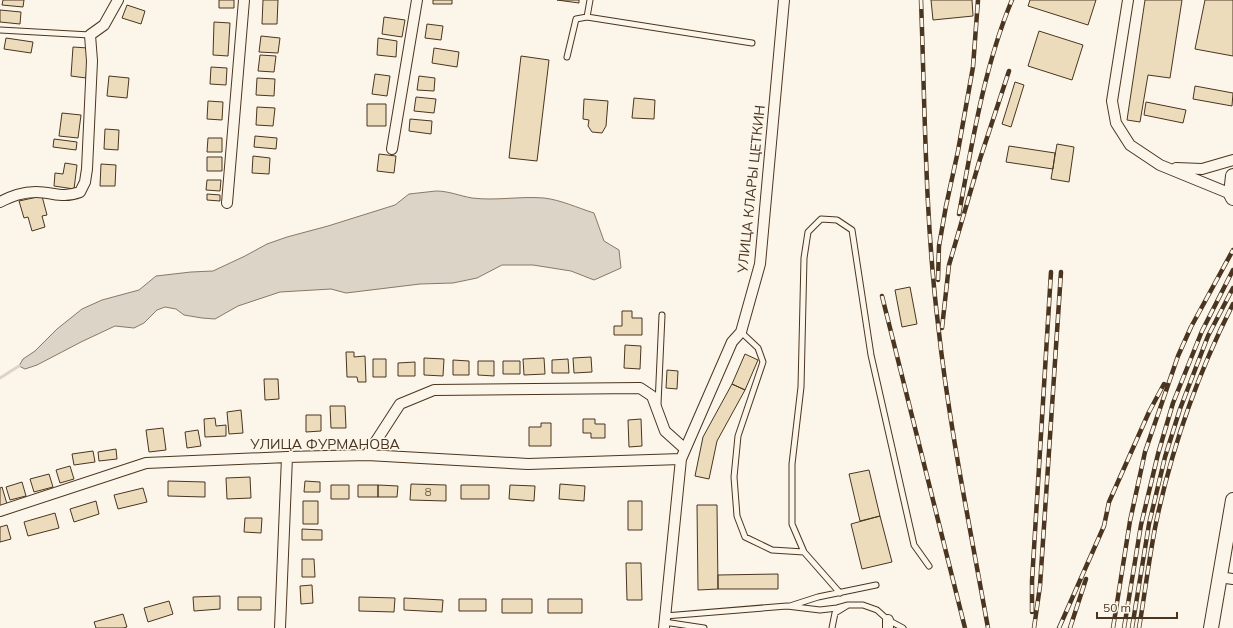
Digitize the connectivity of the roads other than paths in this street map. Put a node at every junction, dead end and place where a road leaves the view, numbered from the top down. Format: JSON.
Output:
{"nodes":[{"id":1,"x":118,"y":0,"type":"edge"},
{"id":2,"x":244,"y":0,"type":"edge"},
{"id":3,"x":417,"y":0,"type":"edge"},
{"id":4,"x":590,"y":0,"type":"edge"},
{"id":5,"x":784,"y":0,"type":"edge"},
{"id":6,"x":1128,"y":0,"type":"edge"},
{"id":7,"x":587,"y":17,"type":"junction"},
{"id":8,"x":0,"y":30,"type":"edge"},
{"id":9,"x":90,"y":35,"type":"junction"},
{"id":10,"x":752,"y":43,"type":"dead end"},
{"id":11,"x":567,"y":57,"type":"dead end"},
{"id":12,"x":392,"y":150,"type":"dead end"},
{"id":13,"x":1233,"y":160,"type":"edge"},
{"id":14,"x":1160,"y":165,"type":"junction"},
{"id":15,"x":1233,"y":176,"type":"edge"},
{"id":16,"x":1232,"y":196,"type":"edge"},
{"id":17,"x":0,"y":202,"type":"edge"},
{"id":18,"x":227,"y":203,"type":"dead end"},
{"id":19,"x":662,"y":315,"type":"dead end"},
{"id":20,"x":740,"y":332,"type":"junction"},
{"id":21,"x":658,"y":409,"type":"junction"},
{"id":22,"x":685,"y":449,"type":"junction"},
{"id":23,"x":367,"y":455,"type":"junction"},
{"id":24,"x":287,"y":457,"type":"junction"},
{"id":25,"x":681,"y":459,"type":"junction"},
{"id":26,"x":1233,"y":500,"type":"edge"},
{"id":27,"x":0,"y":511,"type":"edge"},
{"id":28,"x":804,"y":552,"type":"junction"},
{"id":29,"x":929,"y":566,"type":"dead end"},
{"id":30,"x":1219,"y":577,"type":"junction"},
{"id":31,"x":1233,"y":579,"type":"edge"},
{"id":32,"x":876,"y":585,"type":"dead end"},
{"id":33,"x":840,"y":593,"type":"junction"},
{"id":34,"x":787,"y":606,"type":"junction"},
{"id":35,"x":848,"y":606,"type":"junction"},
{"id":36,"x":664,"y":622,"type":"edge"},
{"id":37,"x":888,"y":624,"type":"edge"},
{"id":38,"x":280,"y":628,"type":"edge"},
{"id":39,"x":704,"y":628,"type":"edge"},
{"id":40,"x":832,"y":628,"type":"edge"},
{"id":41,"x":903,"y":628,"type":"edge"},
{"id":42,"x":1210,"y":628,"type":"edge"}],
"edges":[{"from":1,"to":9,"type":"street"},
{"from":2,"to":18,"type":"street"},
{"from":3,"to":12,"type":"street"},
{"from":4,"to":7,"type":"lane"},
{"from":5,"to":20,"type":"street","name":"УЛИЦА КЛАРЫ ЦЕТКИН"},
{"from":6,"to":14,"type":"street"},
{"from":7,"to":10,"type":"lane"},
{"from":7,"to":11,"type":"lane"},
{"from":8,"to":9,"type":"lane"},
{"from":9,"to":17,"type":"street"},
{"from":13,"to":14,"type":"street"},
{"from":14,"to":16,"type":"street"},
{"from":15,"to":16,"type":"street"},
{"from":19,"to":21,"type":"lane"},
{"from":20,"to":22,"type":"street","name":"УЛИЦА КЛАРЫ ЦЕТКИН"},
{"from":20,"to":28,"type":"lane"},
{"from":21,"to":22,"type":"street"},
{"from":21,"to":23,"type":"street"},
{"from":22,"to":25,"type":"street","name":"УЛИЦА КЛАРЫ ЦЕТКИН"},
{"from":23,"to":24,"type":"street","name":"УЛИЦА ФУРМАНОВА"},
{"from":23,"to":25,"type":"street","name":"УЛИЦА ФУРМАНОВА"},
{"from":24,"to":27,"type":"street","name":"УЛИЦА ФУРМАНОВА"},
{"from":24,"to":38,"type":"street"},
{"from":25,"to":36,"type":"street","name":"УЛИЦА КЛАРЫ ЦЕТКИН"},
{"from":26,"to":30,"type":"street"},
{"from":28,"to":29,"type":"lane"},
{"from":28,"to":33,"type":"lane"},
{"from":30,"to":31,"type":"street"},
{"from":30,"to":42,"type":"street"},
{"from":32,"to":33,"type":"lane"},
{"from":33,"to":34,"type":"lane"},
{"from":34,"to":35,"type":"lane"},
{"from":34,"to":36,"type":"lane"},
{"from":35,"to":37,"type":"lane"},
{"from":35,"to":40,"type":"lane"},
{"from":36,"to":39,"type":"lane"},
{"from":37,"to":41,"type":"lane"}]}
